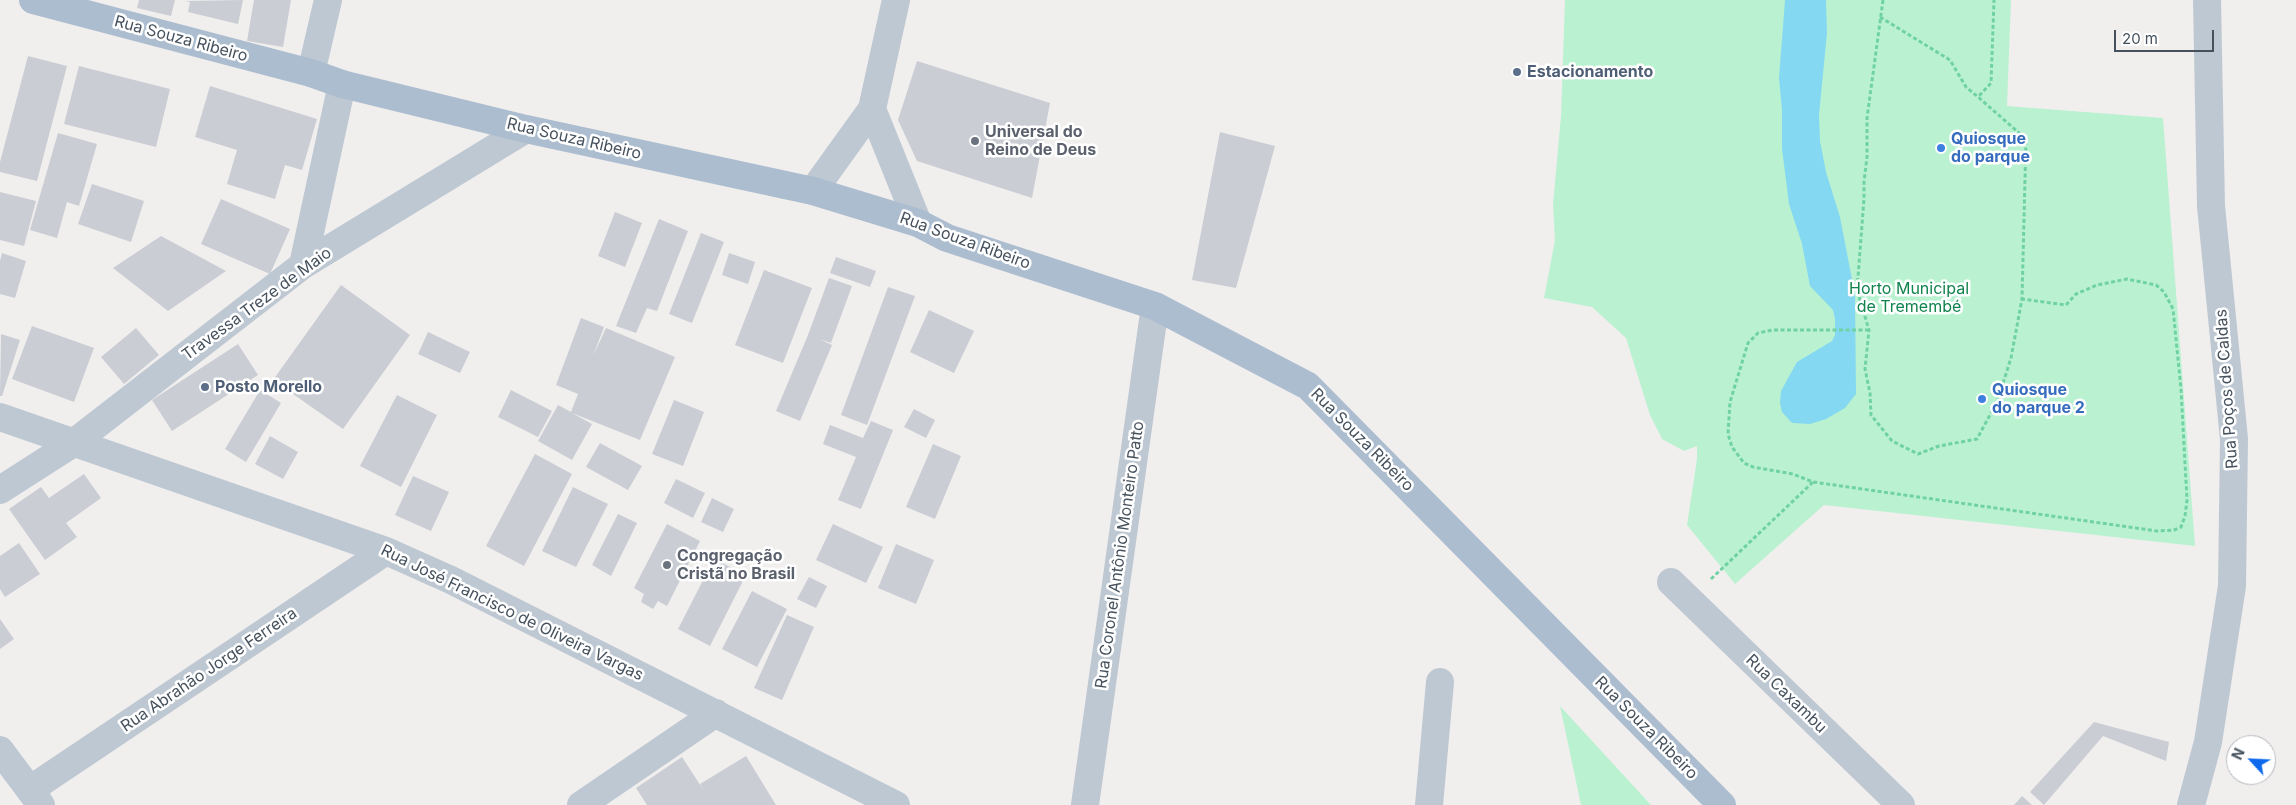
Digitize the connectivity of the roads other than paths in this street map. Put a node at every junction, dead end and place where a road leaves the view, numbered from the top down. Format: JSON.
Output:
{"nodes":[{"id":1,"x":33,"y":0,"type":"edge"},
{"id":2,"x":328,"y":0,"type":"edge"},
{"id":3,"x":896,"y":0,"type":"edge"},
{"id":4,"x":2207,"y":0,"type":"edge"},
{"id":5,"x":310,"y":73,"type":"junction"},
{"id":6,"x":342,"y":84,"type":"junction"},
{"id":7,"x":872,"y":109,"type":"junction"},
{"id":8,"x":526,"y":129,"type":"junction"},
{"id":9,"x":813,"y":191,"type":"junction"},
{"id":10,"x":918,"y":223,"type":"junction"},
{"id":11,"x":303,"y":265,"type":"junction"},
{"id":12,"x":1155,"y":306,"type":"junction"},
{"id":13,"x":0,"y":417,"type":"edge"},
{"id":14,"x":72,"y":444,"type":"junction"},
{"id":15,"x":0,"y":490,"type":"edge"},
{"id":16,"x":386,"y":551,"type":"junction"},
{"id":17,"x":1680,"y":591,"type":"road end"},
{"id":18,"x":1440,"y":682,"type":"dead end"},
{"id":19,"x":716,"y":713,"type":"junction"},
{"id":20,"x":0,"y":750,"type":"edge"},
{"id":21,"x":36,"y":797,"type":"edge"},
{"id":22,"x":580,"y":805,"type":"edge"},
{"id":23,"x":896,"y":805,"type":"edge"},
{"id":24,"x":1085,"y":805,"type":"edge"},
{"id":25,"x":1429,"y":805,"type":"edge"},
{"id":26,"x":1722,"y":805,"type":"edge"},
{"id":27,"x":1902,"y":805,"type":"edge"},
{"id":28,"x":2191,"y":805,"type":"edge"}],
"edges":[{"from":1,"to":5,"type":"main road","name":"Rua Souza Ribeiro"},
{"from":2,"to":5,"type":"street"},
{"from":3,"to":7,"type":"street"},
{"from":4,"to":28,"type":"street","name":"Rua Poços de Caldas"},
{"from":5,"to":6,"type":"main road","name":"Rua Souza Ribeiro"},
{"from":6,"to":8,"type":"main road","name":"Rua Souza Ribeiro"},
{"from":6,"to":11,"type":"street"},
{"from":7,"to":9,"type":"street"},
{"from":7,"to":10,"type":"street"},
{"from":8,"to":9,"type":"main road","name":"Rua Souza Ribeiro"},
{"from":8,"to":11,"type":"street","name":"Travessa Treze de Maio"},
{"from":9,"to":10,"type":"main road","name":"Rua Souza Ribeiro"},
{"from":10,"to":12,"type":"main road","name":"Rua Souza Ribeiro"},
{"from":11,"to":14,"type":"street","name":"Travessa Treze de Maio"},
{"from":12,"to":24,"type":"street","name":"Rua Coronel Antônio Monteiro Patto"},
{"from":12,"to":26,"type":"main road","name":"Rua Souza Ribeiro"},
{"from":13,"to":14,"type":"street","name":"Rua José Francisco de Oliveira Vargas"},
{"from":14,"to":15,"type":"street"},
{"from":14,"to":16,"type":"street","name":"Rua José Francisco de Oliveira Vargas"},
{"from":16,"to":19,"type":"street","name":"Rua José Francisco de Oliveira Vargas"},
{"from":16,"to":21,"type":"street","name":"Rua Abrahão Jorge Ferreira"},
{"from":17,"to":27,"type":"street","name":"Rua Caxambu"},
{"from":18,"to":25,"type":"street"},
{"from":19,"to":22,"type":"street"},
{"from":19,"to":23,"type":"street","name":"Rua José Francisco de Oliveira Vargas"},
{"from":20,"to":21,"type":"street"}]}
